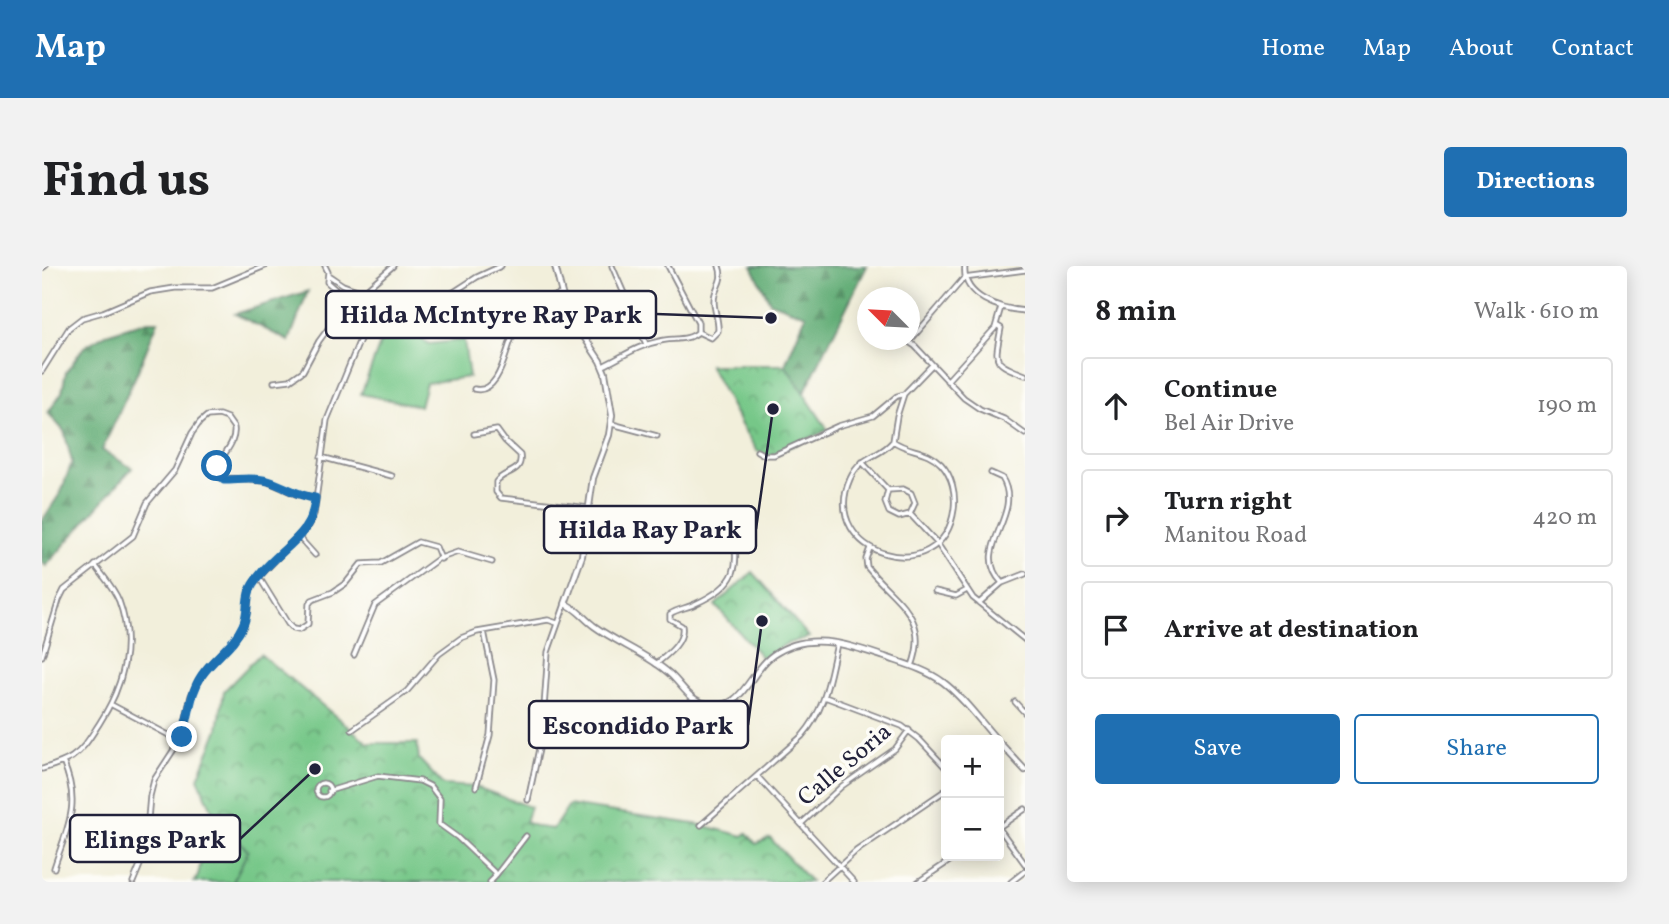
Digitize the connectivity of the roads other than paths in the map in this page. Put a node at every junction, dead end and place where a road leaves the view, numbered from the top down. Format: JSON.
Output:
{"nodes":[{"id":1,"x":265,"y":266,"type":"edge"},
{"id":2,"x":325,"y":266,"type":"edge"},
{"id":3,"x":393,"y":266,"type":"edge"},
{"id":4,"x":501,"y":266,"type":"edge"},
{"id":5,"x":555,"y":266,"type":"edge"},
{"id":6,"x":612,"y":266,"type":"edge"},
{"id":7,"x":668,"y":266,"type":"edge"},
{"id":8,"x":719,"y":266,"type":"edge"},
{"id":9,"x":965,"y":266,"type":"edge"},
{"id":10,"x":1025,"y":270,"type":"edge"},
{"id":11,"x":328,"y":275,"type":"junction"},
{"id":12,"x":964,"y":278,"type":"junction"},
{"id":13,"x":363,"y":292,"type":"junction"},
{"id":14,"x":562,"y":293,"type":"junction"},
{"id":15,"x":1001,"y":307,"type":"junction"},
{"id":16,"x":372,"y":310,"type":"junction"},
{"id":17,"x":1025,"y":311,"type":"edge"},
{"id":18,"x":996,"y":325,"type":"junction"},
{"id":19,"x":698,"y":332,"type":"junction"},
{"id":20,"x":646,"y":344,"type":"junction"},
{"id":21,"x":932,"y":365,"type":"junction"},
{"id":22,"x":603,"y":366,"type":"junction"},
{"id":23,"x":42,"y":371,"type":"edge"},
{"id":24,"x":1025,"y":375,"type":"edge"},
{"id":25,"x":947,"y":381,"type":"junction"},
{"id":26,"x":274,"y":382,"type":"dead end"},
{"id":27,"x":474,"y":388,"type":"dead end"},
{"id":28,"x":904,"y":394,"type":"junction"},
{"id":29,"x":612,"y":424,"type":"junction"},
{"id":30,"x":474,"y":434,"type":"dead end"},
{"id":31,"x":1025,"y":434,"type":"edge"},
{"id":32,"x":657,"y":436,"type":"dead end"},
{"id":33,"x":893,"y":441,"type":"junction"},
{"id":34,"x":757,"y":451,"type":"dead end"},
{"id":35,"x":321,"y":457,"type":"junction"},
{"id":36,"x":862,"y":462,"type":"junction"},
{"id":37,"x":991,"y":473,"type":"dead end"},
{"id":38,"x":392,"y":477,"type":"dead end"},
{"id":39,"x":888,"y":490,"type":"junction"},
{"id":40,"x":315,"y":498,"type":"junction"},
{"id":41,"x":589,"y":508,"type":"junction"},
{"id":42,"x":910,"y":514,"type":"junction"},
{"id":43,"x":730,"y":524,"type":"dead end"},
{"id":44,"x":298,"y":537,"type":"junction"},
{"id":45,"x":937,"y":543,"type":"junction"},
{"id":46,"x":870,"y":548,"type":"junction"},
{"id":47,"x":315,"y":555,"type":"dead end"},
{"id":48,"x":441,"y":559,"type":"junction"},
{"id":49,"x":492,"y":562,"type":"dead end"},
{"id":50,"x":95,"y":565,"type":"junction"},
{"id":51,"x":1025,"y":575,"type":"edge"},
{"id":52,"x":259,"y":577,"type":"junction"},
{"id":53,"x":1002,"y":583,"type":"junction"},
{"id":54,"x":967,"y":590,"type":"junction"},
{"id":55,"x":935,"y":591,"type":"dead end"},
{"id":56,"x":979,"y":603,"type":"junction"},
{"id":57,"x":566,"y":605,"type":"junction"},
{"id":58,"x":557,"y":622,"type":"junction"},
{"id":59,"x":484,"y":632,"type":"junction"},
{"id":60,"x":1025,"y":640,"type":"edge"},
{"id":61,"x":837,"y":642,"type":"junction"},
{"id":62,"x":354,"y":655,"type":"dead end"},
{"id":63,"x":42,"y":656,"type":"edge"},
{"id":64,"x":656,"y":664,"type":"junction"},
{"id":65,"x":912,"y":666,"type":"junction"},
{"id":66,"x":825,"y":697,"type":"junction"},
{"id":67,"x":1015,"y":702,"type":"dead end"},
{"id":68,"x":112,"y":705,"type":"junction"},
{"id":69,"x":1025,"y":713,"type":"edge"},
{"id":70,"x":352,"y":730,"type":"dead end"},
{"id":71,"x":909,"y":730,"type":"junction"},
{"id":72,"x":991,"y":735,"type":"edge"},
{"id":73,"x":180,"y":741,"type":"junction"},
{"id":74,"x":1004,"y":749,"type":"edge"},
{"id":75,"x":63,"y":762,"type":"junction"},
{"id":76,"x":941,"y":763,"type":"edge"},
{"id":77,"x":42,"y":769,"type":"edge"},
{"id":78,"x":1025,"y":770,"type":"edge"},
{"id":79,"x":757,"y":776,"type":"junction"},
{"id":80,"x":476,"y":787,"type":"dead end"},
{"id":81,"x":329,"y":791,"type":"dead end"},
{"id":82,"x":941,"y":792,"type":"edge"},
{"id":83,"x":528,"y":800,"type":"dead end"},
{"id":84,"x":1025,"y":809,"type":"edge"},
{"id":85,"x":801,"y":824,"type":"junction"},
{"id":86,"x":1004,"y":824,"type":"edge"},
{"id":87,"x":701,"y":825,"type":"dead end"},
{"id":88,"x":1004,"y":835,"type":"edge"},
{"id":89,"x":526,"y":836,"type":"dead end"},
{"id":90,"x":181,"y":839,"type":"dead end"},
{"id":91,"x":146,"y":843,"type":"junction"},
{"id":92,"x":950,"y":861,"type":"edge"},
{"id":93,"x":1025,"y":864,"type":"edge"},
{"id":94,"x":840,"y":865,"type":"junction"},
{"id":95,"x":54,"y":868,"type":"dead end"},
{"id":96,"x":1025,"y":871,"type":"edge"},
{"id":97,"x":495,"y":877,"type":"junction"},
{"id":98,"x":133,"y":882,"type":"edge"},
{"id":99,"x":490,"y":882,"type":"edge"},
{"id":100,"x":822,"y":882,"type":"edge"},
{"id":101,"x":854,"y":882,"type":"edge"},
{"id":102,"x":918,"y":882,"type":"edge"},
{"id":103,"x":1011,"y":882,"type":"edge"}],
"edges":[{"from":1,"to":23,"type":"street"},
{"from":2,"to":11,"type":"street"},
{"from":3,"to":13,"type":"street"},
{"from":4,"to":16,"type":"street"},
{"from":5,"to":14,"type":"street"},
{"from":6,"to":20,"type":"street"},
{"from":7,"to":19,"type":"street"},
{"from":8,"to":19,"type":"street"},
{"from":9,"to":12,"type":"street"},
{"from":10,"to":12,"type":"street"},
{"from":11,"to":13,"type":"street"},
{"from":11,"to":26,"type":"street"},
{"from":12,"to":15,"type":"street"},
{"from":12,"to":21,"type":"street"},
{"from":13,"to":16,"type":"street"},
{"from":14,"to":22,"type":"street"},
{"from":14,"to":27,"type":"street"},
{"from":15,"to":17,"type":"street"},
{"from":15,"to":18,"type":"street"},
{"from":16,"to":35,"type":"street"},
{"from":18,"to":24,"type":"street"},
{"from":18,"to":25,"type":"street"},
{"from":19,"to":20,"type":"street"},
{"from":20,"to":22,"type":"street"},
{"from":21,"to":25,"type":"street"},
{"from":21,"to":28,"type":"street"},
{"from":22,"to":29,"type":"street"},
{"from":25,"to":31,"type":"street"},
{"from":28,"to":33,"type":"street"},
{"from":28,"to":34,"type":"street"},
{"from":29,"to":32,"type":"street"},
{"from":29,"to":41,"type":"street"},
{"from":30,"to":41,"type":"street"},
{"from":33,"to":36,"type":"street"},
{"from":33,"to":45,"type":"street"},
{"from":35,"to":38,"type":"street"},
{"from":35,"to":40,"type":"street"},
{"from":36,"to":39,"type":"street"},
{"from":36,"to":46,"type":"street"},
{"from":37,"to":53,"type":"street"},
{"from":39,"to":42,"type":"street"},
{"from":39,"to":42,"type":"street"},
{"from":40,"to":44,"type":"street"},
{"from":40,"to":50,"type":"street"},
{"from":41,"to":57,"type":"street"},
{"from":42,"to":45,"type":"street"},
{"from":43,"to":64,"type":"street"},
{"from":44,"to":47,"type":"street"},
{"from":44,"to":52,"type":"street"},
{"from":45,"to":46,"type":"street"},
{"from":45,"to":54,"type":"street"},
{"from":46,"to":65,"type":"street"},
{"from":48,"to":49,"type":"street"},
{"from":48,"to":52,"type":"street"},
{"from":48,"to":62,"type":"street"},
{"from":50,"to":63,"type":"street"},
{"from":50,"to":68,"type":"street"},
{"from":51,"to":53,"type":"street"},
{"from":52,"to":73,"type":"street"},
{"from":53,"to":56,"type":"street"},
{"from":54,"to":55,"type":"street"},
{"from":54,"to":56,"type":"street"},
{"from":56,"to":60,"type":"street"},
{"from":57,"to":58,"type":"street"},
{"from":57,"to":64,"type":"street"},
{"from":58,"to":59,"type":"street"},
{"from":58,"to":83,"type":"street"},
{"from":59,"to":70,"type":"street"},
{"from":59,"to":80,"type":"street"},
{"from":61,"to":64,"type":"street"},
{"from":61,"to":65,"type":"street"},
{"from":61,"to":66,"type":"street"},
{"from":65,"to":72,"type":"street"},
{"from":66,"to":71,"type":"street"},
{"from":66,"to":79,"type":"street"},
{"from":67,"to":69,"type":"street"},
{"from":68,"to":73,"type":"street"},
{"from":68,"to":75,"type":"street"},
{"from":71,"to":76,"type":"street"},
{"from":71,"to":85,"type":"street","name":"Calle Soria"},
{"from":73,"to":91,"type":"street"},
{"from":74,"to":78,"type":"street"},
{"from":75,"to":77,"type":"street"},
{"from":75,"to":95,"type":"street"},
{"from":79,"to":85,"type":"street"},
{"from":79,"to":87,"type":"street"},
{"from":81,"to":97,"type":"street"},
{"from":82,"to":94,"type":"street"},
{"from":84,"to":86,"type":"street"},
{"from":85,"to":94,"type":"street"},
{"from":88,"to":93,"type":"street"},
{"from":89,"to":97,"type":"street"},
{"from":90,"to":91,"type":"street"},
{"from":91,"to":98,"type":"street"},
{"from":92,"to":102,"type":"street"},
{"from":94,"to":100,"type":"street"},
{"from":94,"to":101,"type":"street"},
{"from":96,"to":103,"type":"street"},
{"from":97,"to":99,"type":"street"}]}
